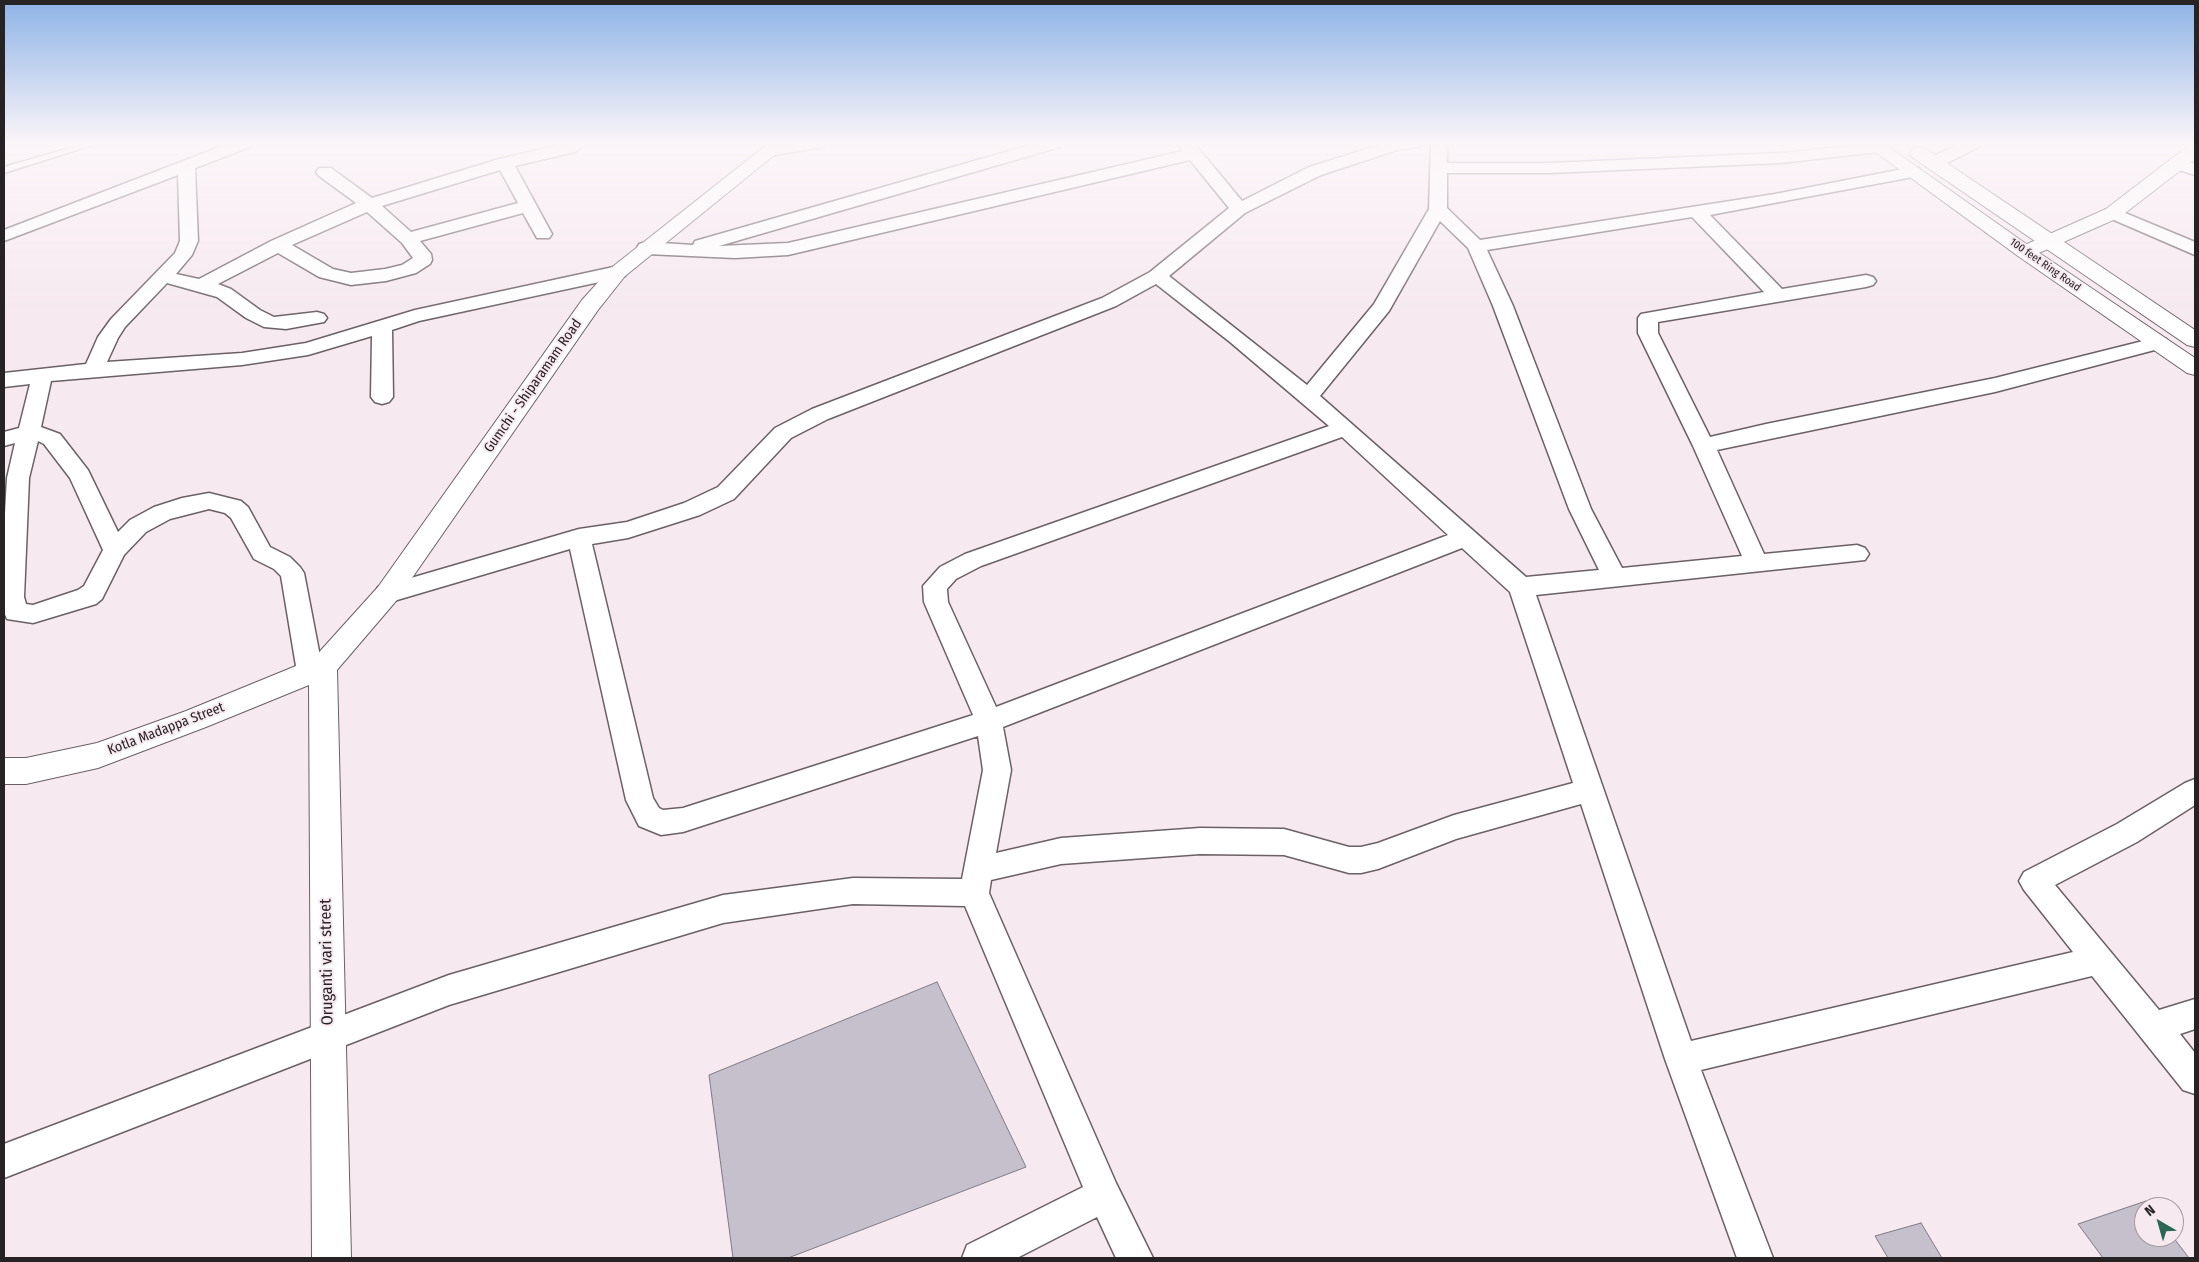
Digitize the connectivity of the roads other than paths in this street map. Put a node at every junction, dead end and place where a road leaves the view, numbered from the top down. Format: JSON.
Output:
{"nodes":[{"id":1,"x":93,"y":202,"type":"edge"},
{"id":2,"x":187,"y":202,"type":"edge"},
{"id":3,"x":366,"y":202,"type":"edge"},
{"id":4,"x":376,"y":202,"type":"edge"},
{"id":5,"x":526,"y":202,"type":"edge"},
{"id":6,"x":705,"y":202,"type":"edge"},
{"id":7,"x":852,"y":202,"type":"edge"},
{"id":8,"x":975,"y":202,"type":"edge"},
{"id":9,"x":1234,"y":202,"type":"edge"},
{"id":10,"x":1253,"y":202,"type":"edge"},
{"id":11,"x":1438,"y":202,"type":"edge"},
{"id":12,"x":1759,"y":202,"type":"edge"},
{"id":13,"x":1954,"y":202,"type":"edge"},
{"id":14,"x":1991,"y":202,"type":"edge"},
{"id":15,"x":2131,"y":202,"type":"edge"},
{"id":16,"x":369,"y":204,"type":"junction"},
{"id":17,"x":528,"y":206,"type":"junction"},
{"id":18,"x":1239,"y":209,"type":"junction"},
{"id":19,"x":1438,"y":209,"type":"junction"},
{"id":20,"x":1697,"y":212,"type":"junction"},
{"id":21,"x":2113,"y":213,"type":"junction"},
{"id":22,"x":543,"y":234,"type":"dead end"},
{"id":23,"x":4,"y":236,"type":"edge"},
{"id":24,"x":408,"y":239,"type":"junction"},
{"id":25,"x":2049,"y":242,"type":"junction"},
{"id":26,"x":278,"y":245,"type":"junction"},
{"id":27,"x":1476,"y":246,"type":"junction"},
{"id":28,"x":646,"y":248,"type":"junction"},
{"id":29,"x":2195,"y":248,"type":"edge"},
{"id":30,"x":690,"y":249,"type":"junction"},
{"id":31,"x":2024,"y":252,"type":"junction"},
{"id":32,"x":618,"y":272,"type":"junction"},
{"id":33,"x":161,"y":276,"type":"junction"},
{"id":34,"x":1156,"y":276,"type":"junction"},
{"id":35,"x":1866,"y":282,"type":"dead end"},
{"id":36,"x":202,"y":284,"type":"junction"},
{"id":37,"x":1778,"y":296,"type":"junction"},
{"id":38,"x":317,"y":318,"type":"dead end"},
{"id":39,"x":382,"y":327,"type":"junction"},
{"id":40,"x":2195,"y":340,"type":"edge"},
{"id":41,"x":2159,"y":343,"type":"junction"},
{"id":42,"x":2195,"y":368,"type":"edge"},
{"id":43,"x":94,"y":370,"type":"junction"},
{"id":44,"x":42,"y":376,"type":"junction"},
{"id":45,"x":4,"y":380,"type":"edge"},
{"id":46,"x":382,"y":397,"type":"dead end"},
{"id":47,"x":1308,"y":397,"type":"junction"},
{"id":48,"x":1345,"y":428,"type":"junction"},
{"id":49,"x":27,"y":433,"type":"junction"},
{"id":50,"x":4,"y":438,"type":"edge"},
{"id":51,"x":1704,"y":446,"type":"junction"},
{"id":52,"x":1466,"y":537,"type":"junction"},
{"id":53,"x":580,"y":538,"type":"junction"},
{"id":54,"x":115,"y":550,"type":"junction"},
{"id":55,"x":1857,"y":554,"type":"dead end"},
{"id":56,"x":1757,"y":564,"type":"junction"},
{"id":57,"x":1614,"y":578,"type":"junction"},
{"id":58,"x":1521,"y":587,"type":"junction"},
{"id":59,"x":387,"y":594,"type":"junction"},
{"id":60,"x":9,"y":609,"type":"edge"},
{"id":61,"x":317,"y":669,"type":"junction"},
{"id":62,"x":989,"y":720,"type":"junction"},
{"id":63,"x":4,"y":771,"type":"edge"},
{"id":64,"x":1590,"y":790,"type":"junction"},
{"id":65,"x":2195,"y":791,"type":"edge"},
{"id":66,"x":976,"y":881,"type":"junction"},
{"id":67,"x":2099,"y":960,"type":"junction"},
{"id":68,"x":2195,"y":1014,"type":"edge"},
{"id":69,"x":2154,"y":1027,"type":"junction"},
{"id":70,"x":328,"y":1036,"type":"junction"},
{"id":71,"x":1681,"y":1059,"type":"junction"},
{"id":72,"x":2195,"y":1078,"type":"edge"},
{"id":73,"x":4,"y":1161,"type":"edge"},
{"id":74,"x":1104,"y":1195,"type":"junction"},
{"id":75,"x":331,"y":1258,"type":"edge"},
{"id":76,"x":980,"y":1258,"type":"edge"},
{"id":77,"x":1135,"y":1258,"type":"edge"},
{"id":78,"x":1755,"y":1258,"type":"edge"}],
"edges":[{"from":1,"to":23,"type":"street"},
{"from":2,"to":33,"type":"street"},
{"from":3,"to":16,"type":"street"},
{"from":4,"to":16,"type":"street"},
{"from":5,"to":17,"type":"street"},
{"from":6,"to":28,"type":"street","name":"Gumchi - Shiparamam Road"},
{"from":7,"to":30,"type":"street"},
{"from":8,"to":30,"type":"street"},
{"from":9,"to":18,"type":"street"},
{"from":10,"to":18,"type":"street"},
{"from":11,"to":19,"type":"street"},
{"from":12,"to":20,"type":"street"},
{"from":13,"to":31,"type":"street","name":"100 feet Ring Road"},
{"from":14,"to":25,"type":"street","name":"100 feet Ring Road"},
{"from":15,"to":21,"type":"street"},
{"from":16,"to":24,"type":"street"},
{"from":16,"to":26,"type":"street"},
{"from":17,"to":22,"type":"street"},
{"from":17,"to":24,"type":"street"},
{"from":18,"to":34,"type":"street"},
{"from":19,"to":27,"type":"street"},
{"from":19,"to":47,"type":"street"},
{"from":20,"to":27,"type":"street"},
{"from":20,"to":37,"type":"street"},
{"from":21,"to":25,"type":"street"},
{"from":21,"to":29,"type":"street"},
{"from":24,"to":26,"type":"street"},
{"from":25,"to":31,"type":"street"},
{"from":25,"to":40,"type":"street","name":"100 feet Ring Road"},
{"from":26,"to":36,"type":"street"},
{"from":27,"to":57,"type":"street"},
{"from":28,"to":30,"type":"street"},
{"from":28,"to":32,"type":"street","name":"Gumchi - Shiparamam Road"},
{"from":31,"to":41,"type":"street","name":"100 feet Ring Road"},
{"from":32,"to":39,"type":"street"},
{"from":32,"to":59,"type":"street","name":"Gumchi - Shiparamam Road"},
{"from":33,"to":36,"type":"street"},
{"from":33,"to":43,"type":"street"},
{"from":34,"to":47,"type":"street"},
{"from":34,"to":53,"type":"street"},
{"from":35,"to":37,"type":"street"},
{"from":36,"to":38,"type":"street"},
{"from":37,"to":51,"type":"street"},
{"from":39,"to":43,"type":"street"},
{"from":39,"to":46,"type":"street"},
{"from":41,"to":42,"type":"street","name":"100 feet Ring Road"},
{"from":41,"to":51,"type":"street"},
{"from":43,"to":44,"type":"street"},
{"from":44,"to":45,"type":"street"},
{"from":44,"to":49,"type":"street"},
{"from":47,"to":48,"type":"street"},
{"from":48,"to":52,"type":"street"},
{"from":48,"to":62,"type":"street"},
{"from":49,"to":50,"type":"street"},
{"from":49,"to":54,"type":"street"},
{"from":49,"to":60,"type":"street"},
{"from":51,"to":56,"type":"street"},
{"from":52,"to":58,"type":"street"},
{"from":52,"to":62,"type":"street"},
{"from":53,"to":59,"type":"street"},
{"from":53,"to":62,"type":"street"},
{"from":54,"to":60,"type":"street"},
{"from":54,"to":61,"type":"street"},
{"from":55,"to":56,"type":"street"},
{"from":56,"to":57,"type":"street"},
{"from":57,"to":58,"type":"street"},
{"from":58,"to":64,"type":"street"},
{"from":59,"to":61,"type":"street","name":"Gumchi - Shiparamam Road"},
{"from":61,"to":63,"type":"street","name":"Kotla Madappa Street"},
{"from":61,"to":70,"type":"street","name":"Oruganti vari street"},
{"from":62,"to":66,"type":"street"},
{"from":64,"to":66,"type":"street"},
{"from":64,"to":71,"type":"street"},
{"from":65,"to":67,"type":"street"},
{"from":66,"to":70,"type":"street"},
{"from":66,"to":74,"type":"street"},
{"from":67,"to":69,"type":"street"},
{"from":67,"to":71,"type":"street"},
{"from":68,"to":69,"type":"street"},
{"from":69,"to":72,"type":"street"},
{"from":70,"to":73,"type":"street"},
{"from":70,"to":75,"type":"street","name":"Oruganti vari street"},
{"from":71,"to":78,"type":"street"},
{"from":74,"to":76,"type":"street"},
{"from":74,"to":77,"type":"street"}]}
